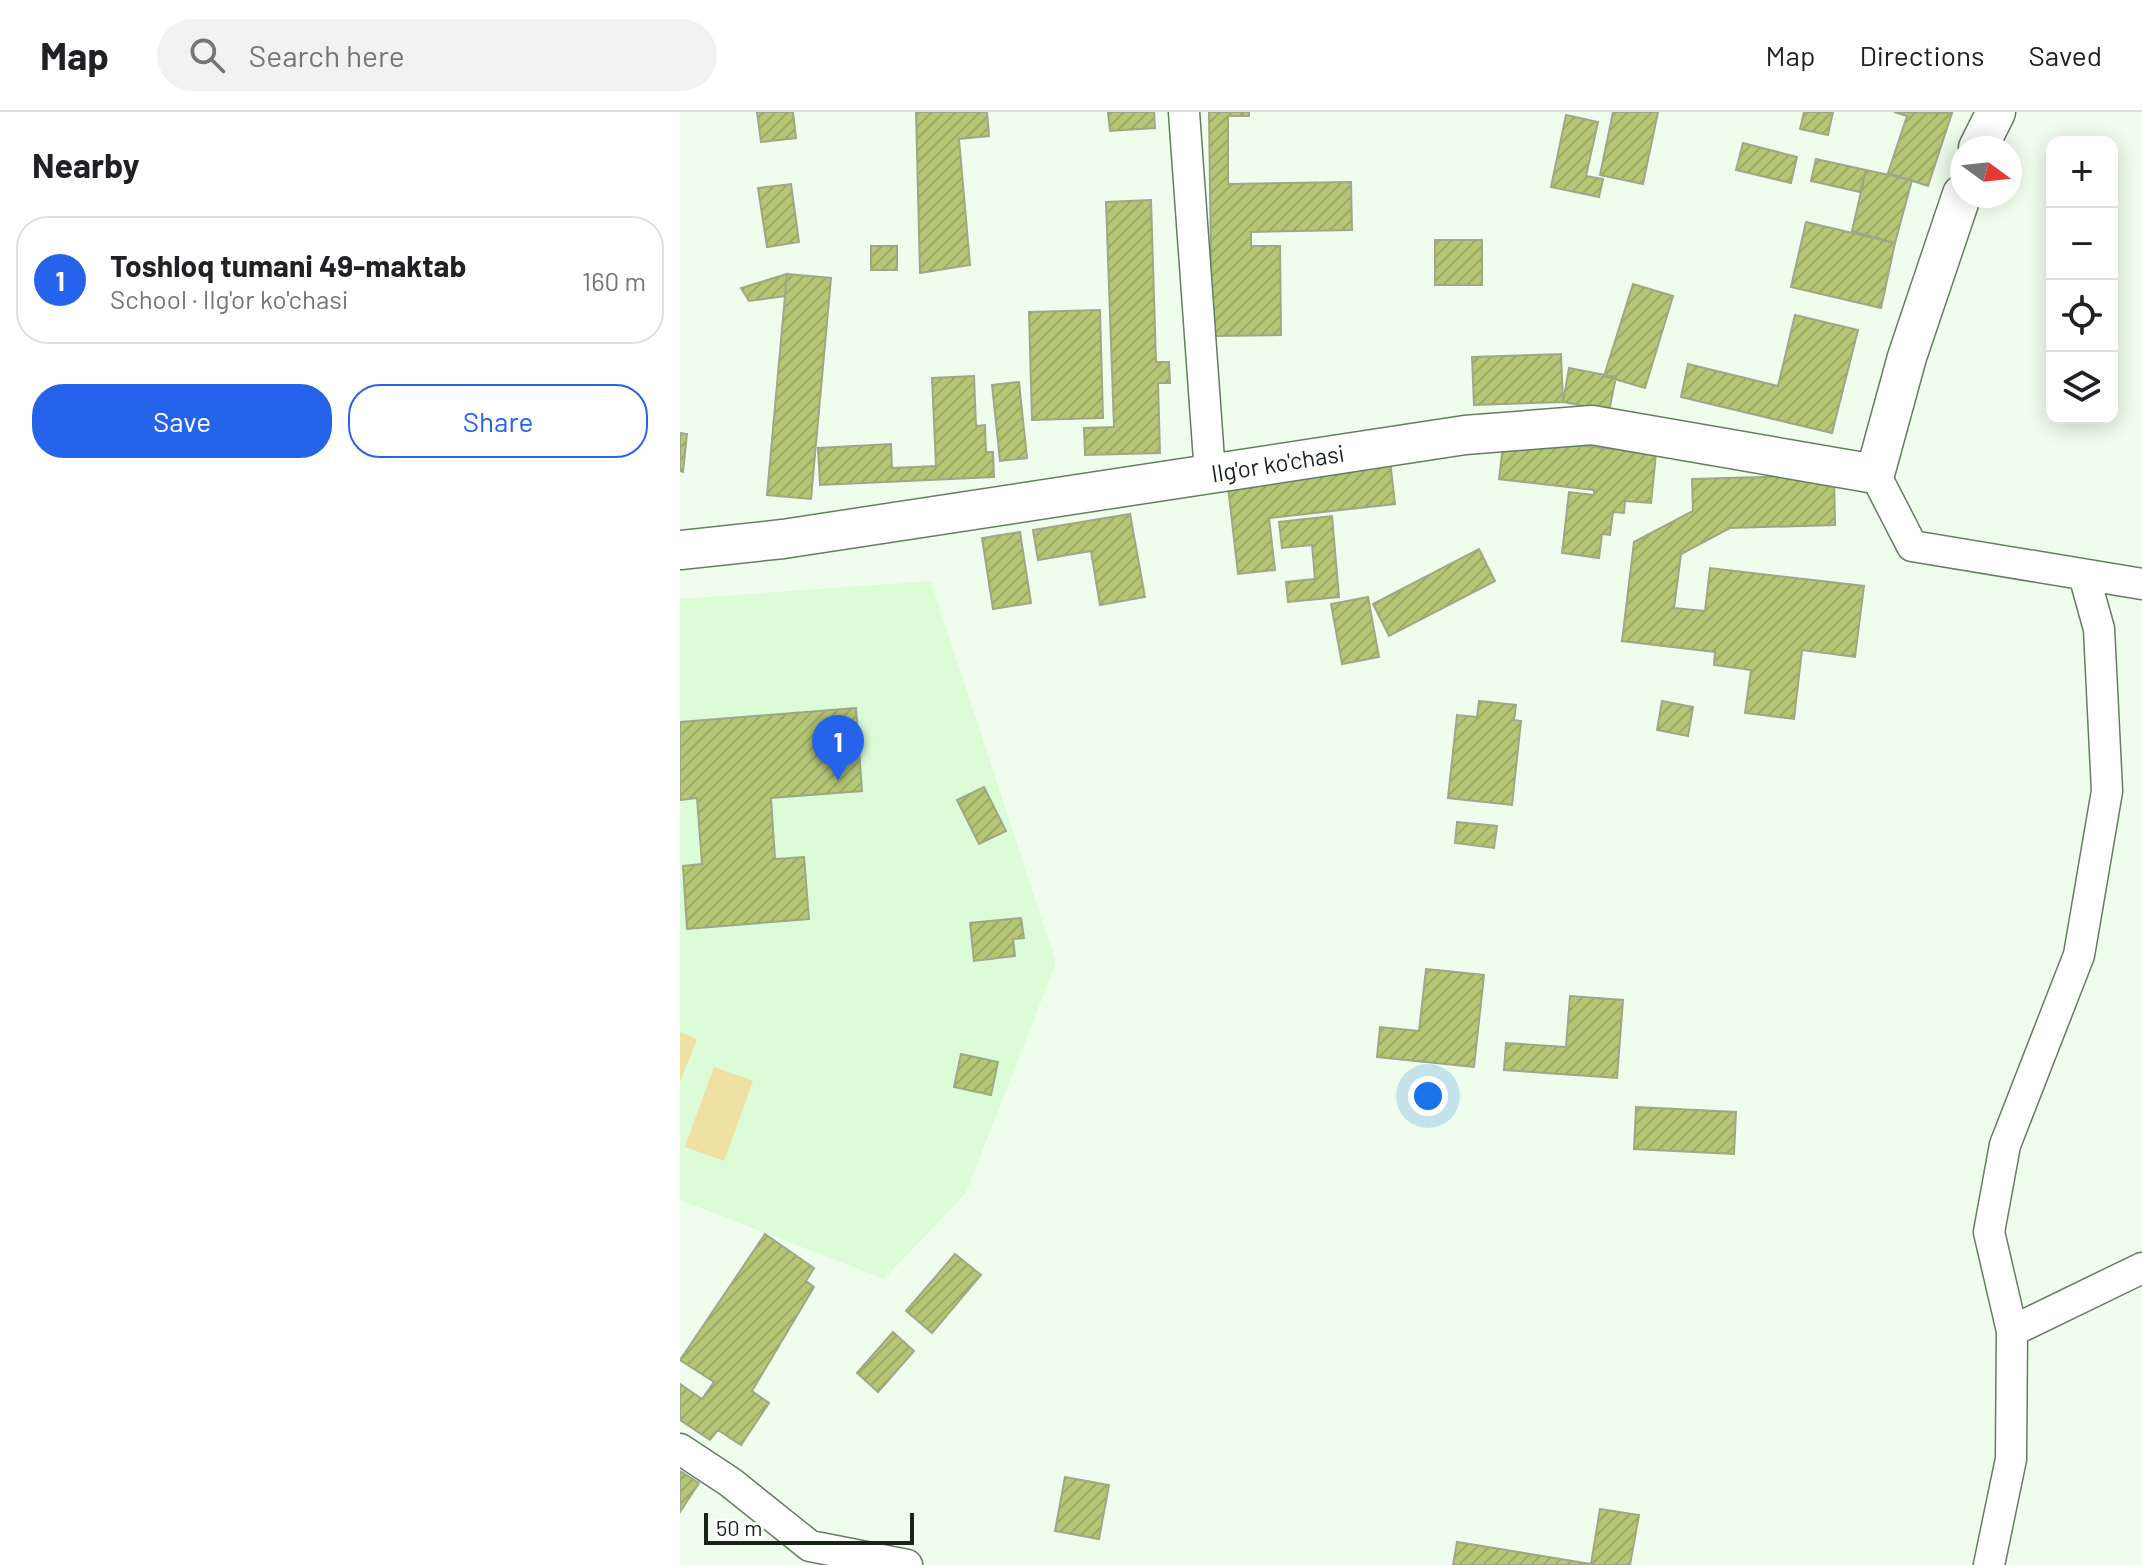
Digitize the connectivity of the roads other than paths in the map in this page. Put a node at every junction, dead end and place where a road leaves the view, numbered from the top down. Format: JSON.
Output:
{"nodes":[{"id":1,"x":1184,"y":112,"type":"edge"},
{"id":2,"x":1996,"y":112,"type":"edge"},
{"id":3,"x":1984,"y":136,"type":"edge"},
{"id":4,"x":1957,"y":208,"type":"edge"},
{"id":5,"x":1210,"y":474,"type":"junction"},
{"id":6,"x":1875,"y":474,"type":"junction"},
{"id":7,"x":680,"y":550,"type":"edge"},
{"id":8,"x":2084,"y":575,"type":"junction"},
{"id":9,"x":2142,"y":584,"type":"edge"},
{"id":10,"x":2142,"y":1268,"type":"edge"},
{"id":11,"x":2012,"y":1331,"type":"junction"},
{"id":12,"x":680,"y":1449,"type":"edge"},
{"id":13,"x":907,"y":1565,"type":"edge"},
{"id":14,"x":1989,"y":1565,"type":"edge"}],
"edges":[{"from":1,"to":5,"type":"street"},
{"from":2,"to":3,"type":"street"},
{"from":4,"to":6,"type":"street"},
{"from":5,"to":6,"type":"street","name":"Ilg'or ko'chasi"},
{"from":5,"to":7,"type":"street","name":"Ilg'or ko'chasi"},
{"from":6,"to":8,"type":"street"},
{"from":8,"to":9,"type":"street"},
{"from":8,"to":11,"type":"street"},
{"from":10,"to":11,"type":"street"},
{"from":11,"to":14,"type":"street"},
{"from":12,"to":13,"type":"street"}]}
